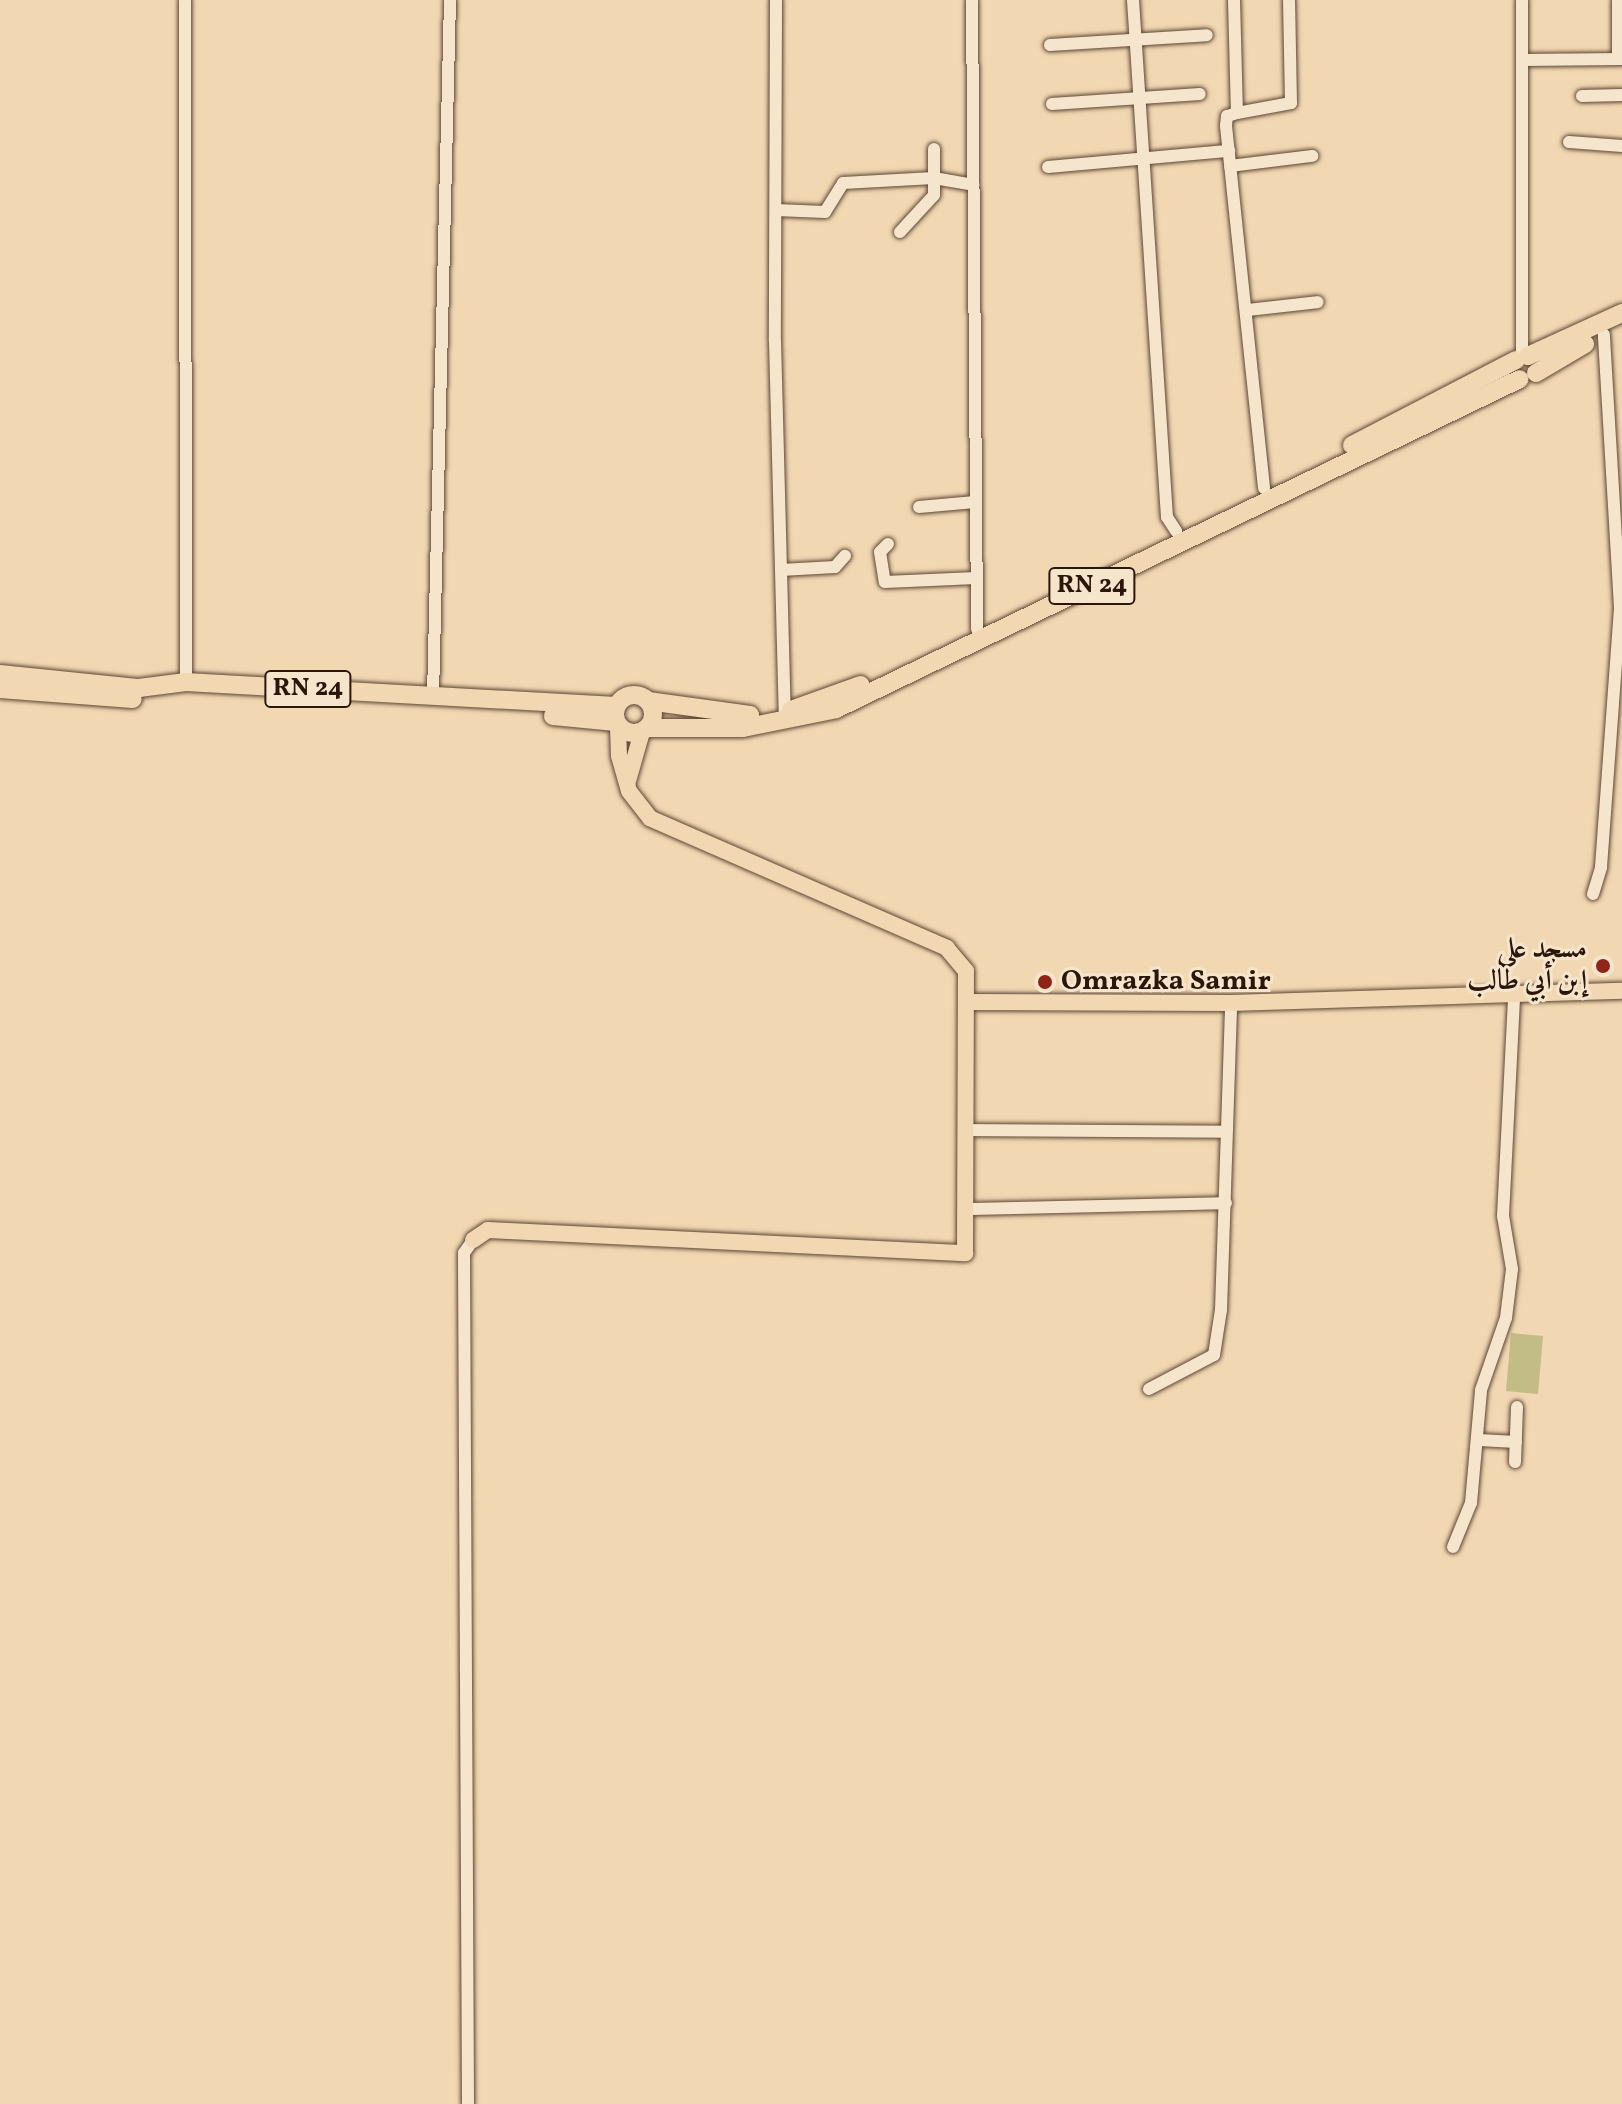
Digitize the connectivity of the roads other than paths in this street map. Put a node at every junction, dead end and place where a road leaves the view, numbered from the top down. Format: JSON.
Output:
{"nodes":[{"id":1,"x":185,"y":0,"type":"edge"},
{"id":2,"x":450,"y":0,"type":"edge"},
{"id":3,"x":776,"y":0,"type":"edge"},
{"id":4,"x":972,"y":0,"type":"edge"},
{"id":5,"x":1133,"y":0,"type":"edge"},
{"id":6,"x":1234,"y":0,"type":"edge"},
{"id":7,"x":1289,"y":0,"type":"edge"},
{"id":8,"x":1522,"y":0,"type":"edge"},
{"id":9,"x":1618,"y":0,"type":"edge"},
{"id":10,"x":1207,"y":35,"type":"dead end"},
{"id":11,"x":1136,"y":39,"type":"junction"},
{"id":12,"x":1050,"y":45,"type":"dead end"},
{"id":13,"x":1620,"y":59,"type":"edge"},
{"id":14,"x":1522,"y":60,"type":"junction"},
{"id":15,"x":1200,"y":94,"type":"dead end"},
{"id":16,"x":1622,"y":95,"type":"edge"},
{"id":17,"x":1582,"y":96,"type":"dead end"},
{"id":18,"x":1140,"y":99,"type":"junction"},
{"id":19,"x":1052,"y":104,"type":"dead end"},
{"id":20,"x":1237,"y":113,"type":"junction"},
{"id":21,"x":1569,"y":142,"type":"dead end"},
{"id":22,"x":1622,"y":146,"type":"edge"},
{"id":23,"x":934,"y":149,"type":"dead end"},
{"id":24,"x":1229,"y":151,"type":"junction"},
{"id":25,"x":1312,"y":156,"type":"dead end"},
{"id":26,"x":1144,"y":158,"type":"junction"},
{"id":27,"x":1230,"y":166,"type":"junction"},
{"id":28,"x":1048,"y":167,"type":"dead end"},
{"id":29,"x":934,"y":178,"type":"junction"},
{"id":30,"x":973,"y":185,"type":"junction"},
{"id":31,"x":776,"y":210,"type":"junction"},
{"id":32,"x":900,"y":232,"type":"dead end"},
{"id":33,"x":1318,"y":302,"type":"dead end"},
{"id":34,"x":1247,"y":310,"type":"junction"},
{"id":35,"x":1622,"y":313,"type":"edge"},
{"id":36,"x":1622,"y":325,"type":"edge"},
{"id":37,"x":1604,"y":334,"type":"junction"},
{"id":38,"x":1524,"y":365,"type":"junction"},
{"id":39,"x":1264,"y":488,"type":"junction"},
{"id":40,"x":975,"y":502,"type":"junction"},
{"id":41,"x":919,"y":507,"type":"dead end"},
{"id":42,"x":1176,"y":531,"type":"junction"},
{"id":43,"x":888,"y":544,"type":"dead end"},
{"id":44,"x":845,"y":556,"type":"dead end"},
{"id":45,"x":781,"y":570,"type":"junction"},
{"id":46,"x":976,"y":578,"type":"junction"},
{"id":47,"x":977,"y":629,"type":"junction"},
{"id":48,"x":0,"y":674,"type":"edge"},
{"id":49,"x":186,"y":682,"type":"junction"},
{"id":50,"x":0,"y":689,"type":"edge"},
{"id":51,"x":433,"y":696,"type":"junction"},
{"id":52,"x":648,"y":701,"type":"junction"},
{"id":53,"x":785,"y":711,"type":"junction"},
{"id":54,"x":617,"y":718,"type":"junction"},
{"id":55,"x":644,"y":730,"type":"junction"},
{"id":56,"x":628,"y":782,"type":"junction"},
{"id":57,"x":1593,"y":894,"type":"dead end"},
{"id":58,"x":1622,"y":991,"type":"edge"},
{"id":59,"x":1514,"y":996,"type":"junction"},
{"id":60,"x":966,"y":1002,"type":"junction"},
{"id":61,"x":1231,"y":1003,"type":"junction"},
{"id":62,"x":966,"y":1130,"type":"junction"},
{"id":63,"x":1224,"y":1132,"type":"junction"},
{"id":64,"x":1226,"y":1203,"type":"junction"},
{"id":65,"x":967,"y":1209,"type":"junction"},
{"id":66,"x":473,"y":1240,"type":"joint"},
{"id":67,"x":1149,"y":1389,"type":"dead end"},
{"id":68,"x":1517,"y":1407,"type":"dead end"},
{"id":69,"x":1479,"y":1440,"type":"junction"},
{"id":70,"x":1516,"y":1442,"type":"junction"},
{"id":71,"x":1515,"y":1462,"type":"dead end"},
{"id":72,"x":1453,"y":1547,"type":"dead end"},
{"id":73,"x":468,"y":2104,"type":"edge"}],
"edges":[{"from":1,"to":49,"type":"street"},
{"from":2,"to":51,"type":"street"},
{"from":3,"to":31,"type":"street"},
{"from":4,"to":30,"type":"street"},
{"from":5,"to":11,"type":"street"},
{"from":6,"to":20,"type":"street"},
{"from":7,"to":20,"type":"street"},
{"from":8,"to":14,"type":"street"},
{"from":9,"to":13,"type":"street"},
{"from":10,"to":11,"type":"street"},
{"from":11,"to":12,"type":"street"},
{"from":11,"to":18,"type":"street"},
{"from":13,"to":14,"type":"street"},
{"from":14,"to":38,"type":"street"},
{"from":15,"to":18,"type":"street"},
{"from":16,"to":17,"type":"street"},
{"from":18,"to":19,"type":"street"},
{"from":18,"to":26,"type":"street"},
{"from":20,"to":24,"type":"street"},
{"from":21,"to":22,"type":"street"},
{"from":23,"to":29,"type":"street"},
{"from":24,"to":26,"type":"street"},
{"from":24,"to":27,"type":"street"},
{"from":25,"to":27,"type":"street"},
{"from":26,"to":28,"type":"street"},
{"from":26,"to":42,"type":"street"},
{"from":27,"to":34,"type":"street"},
{"from":29,"to":30,"type":"street"},
{"from":29,"to":31,"type":"street"},
{"from":29,"to":32,"type":"street"},
{"from":30,"to":40,"type":"street"},
{"from":31,"to":45,"type":"street"},
{"from":33,"to":34,"type":"street"},
{"from":34,"to":39,"type":"street"},
{"from":35,"to":38,"type":"highway","number":"RN 24"},
{"from":36,"to":37,"type":"highway","number":"RN 24"},
{"from":37,"to":38,"type":"highway","number":"RN 24"},
{"from":37,"to":57,"type":"street"},
{"from":38,"to":39,"type":"highway","number":"RN 24"},
{"from":38,"to":55,"type":"highway","number":"RN 24"},
{"from":39,"to":42,"type":"highway","number":"RN 24"},
{"from":40,"to":41,"type":"street"},
{"from":40,"to":46,"type":"street"},
{"from":42,"to":47,"type":"highway","number":"RN 24"},
{"from":43,"to":46,"type":"street"},
{"from":44,"to":45,"type":"street"},
{"from":45,"to":53,"type":"street"},
{"from":46,"to":47,"type":"street"},
{"from":47,"to":53,"type":"highway","number":"RN 24"},
{"from":48,"to":49,"type":"highway","number":"RN 24"},
{"from":49,"to":51,"type":"highway","number":"RN 24"},
{"from":50,"to":54,"type":"highway","number":"RN 24"},
{"from":51,"to":54,"type":"highway","number":"RN 24"},
{"from":52,"to":53,"type":"highway","number":"RN 24"},
{"from":52,"to":54,"type":"highway"},
{"from":52,"to":55,"type":"highway"},
{"from":54,"to":55,"type":"highway"},
{"from":54,"to":56,"type":"main road"},
{"from":55,"to":56,"type":"main road"},
{"from":56,"to":60,"type":"main road"},
{"from":58,"to":59,"type":"main road"},
{"from":59,"to":61,"type":"main road"},
{"from":59,"to":69,"type":"street"},
{"from":60,"to":61,"type":"main road"},
{"from":60,"to":62,"type":"main road"},
{"from":61,"to":63,"type":"street"},
{"from":62,"to":63,"type":"street"},
{"from":62,"to":65,"type":"main road"},
{"from":63,"to":64,"type":"street"},
{"from":64,"to":65,"type":"street"},
{"from":64,"to":67,"type":"street"},
{"from":65,"to":66,"type":"main road"},
{"from":66,"to":73,"type":"street"},
{"from":68,"to":70,"type":"street"},
{"from":69,"to":70,"type":"street"},
{"from":69,"to":72,"type":"street"},
{"from":70,"to":71,"type":"street"}]}
